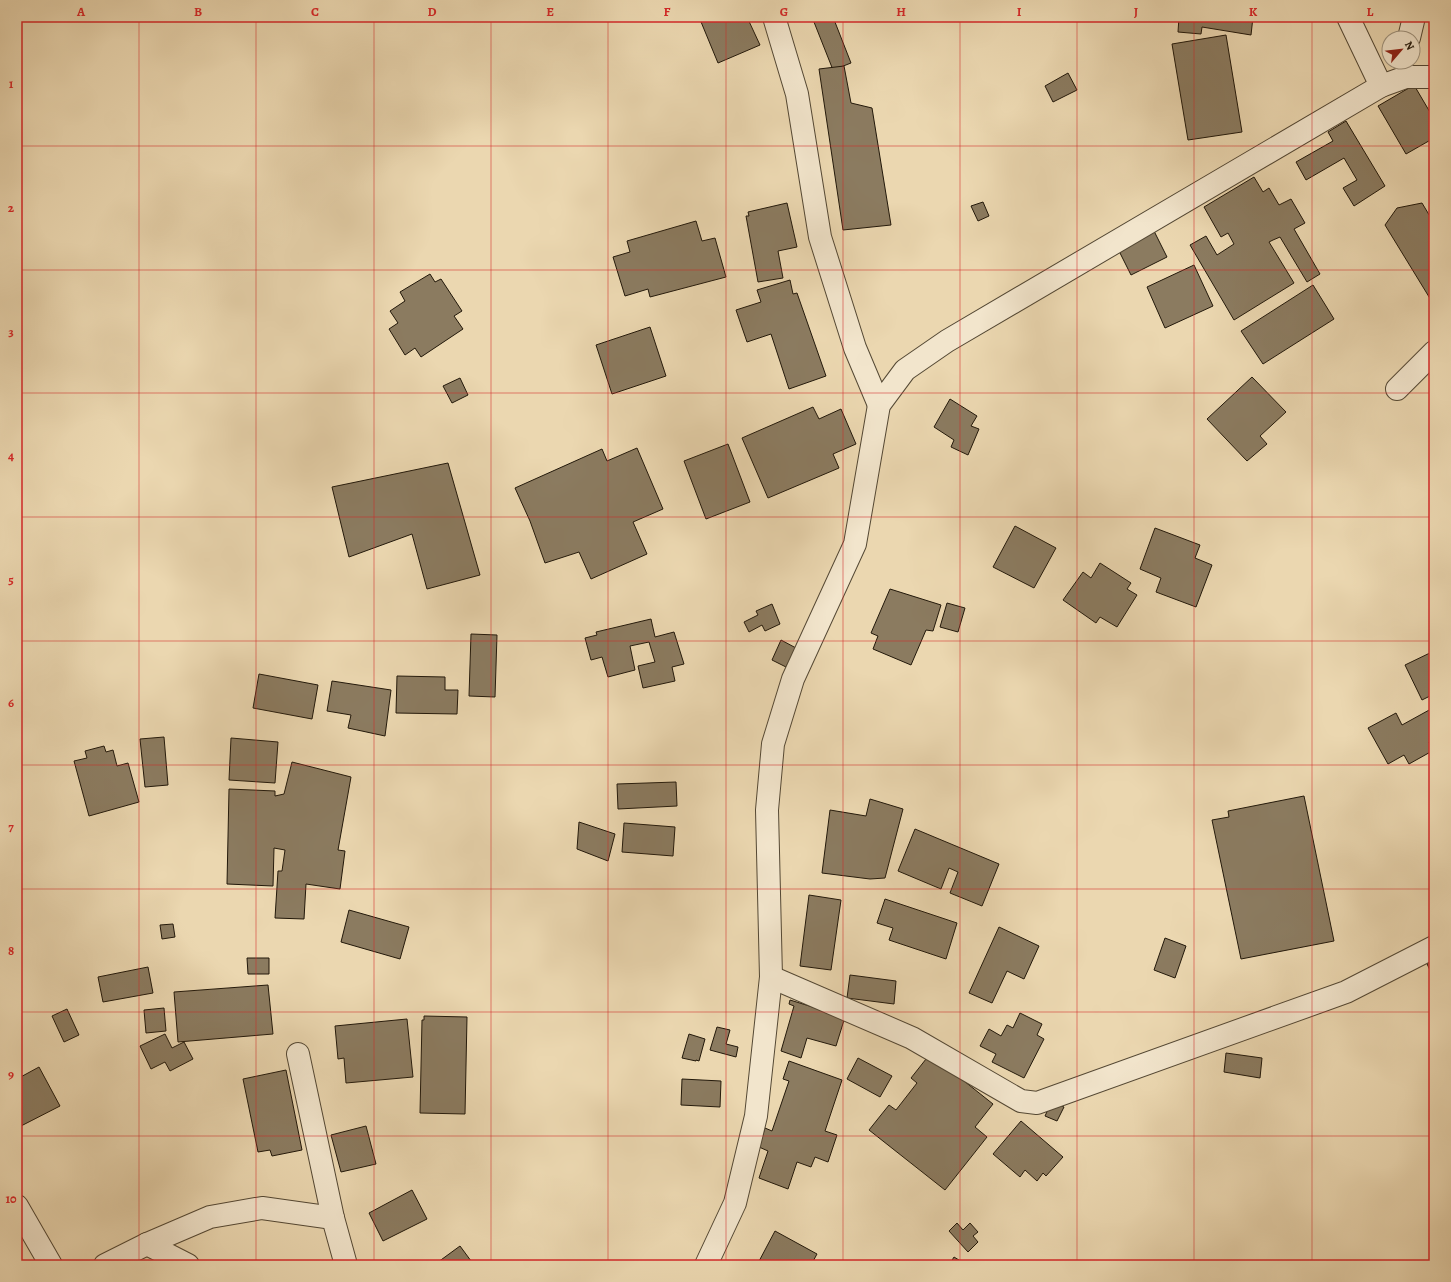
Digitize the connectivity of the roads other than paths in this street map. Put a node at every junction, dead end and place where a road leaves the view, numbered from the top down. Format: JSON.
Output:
{"nodes":[{"id":1,"x":774,"y":17,"type":"edge"},
{"id":2,"x":1348,"y":17,"type":"edge"},
{"id":3,"x":1414,"y":17,"type":"edge"},
{"id":4,"x":1411,"y":30,"type":"edge"},
{"id":5,"x":1406,"y":70,"type":"edge"},
{"id":6,"x":1434,"y":77,"type":"edge"},
{"id":7,"x":1381,"y":86,"type":"junction"},
{"id":8,"x":1434,"y":352,"type":"edge"},
{"id":9,"x":1397,"y":389,"type":"dead end"},
{"id":10,"x":879,"y":405,"type":"junction"},
{"id":11,"x":1434,"y":947,"type":"edge"},
{"id":12,"x":772,"y":977,"type":"junction"},
{"id":13,"x":298,"y":1054,"type":"dead end"},
{"id":14,"x":17,"y":1206,"type":"edge"},
{"id":15,"x":17,"y":1210,"type":"edge"},
{"id":16,"x":333,"y":1218,"type":"junction"},
{"id":17,"x":147,"y":1244,"type":"junction"},
{"id":18,"x":50,"y":1265,"type":"edge"},
{"id":19,"x":105,"y":1265,"type":"edge"},
{"id":20,"x":188,"y":1265,"type":"edge"},
{"id":21,"x":346,"y":1265,"type":"edge"},
{"id":22,"x":706,"y":1265,"type":"edge"}],
"edges":[{"from":1,"to":10,"type":"street"},
{"from":2,"to":7,"type":"street"},
{"from":3,"to":4,"type":"street"},
{"from":5,"to":6,"type":"street"},
{"from":5,"to":7,"type":"street"},
{"from":7,"to":10,"type":"street"},
{"from":8,"to":9,"type":"street"},
{"from":10,"to":12,"type":"street"},
{"from":11,"to":12,"type":"street"},
{"from":12,"to":22,"type":"street"},
{"from":13,"to":16,"type":"street"},
{"from":14,"to":18,"type":"street"},
{"from":15,"to":18,"type":"street"},
{"from":16,"to":17,"type":"street"},
{"from":16,"to":21,"type":"street"},
{"from":17,"to":19,"type":"street"},
{"from":17,"to":20,"type":"street"}]}
